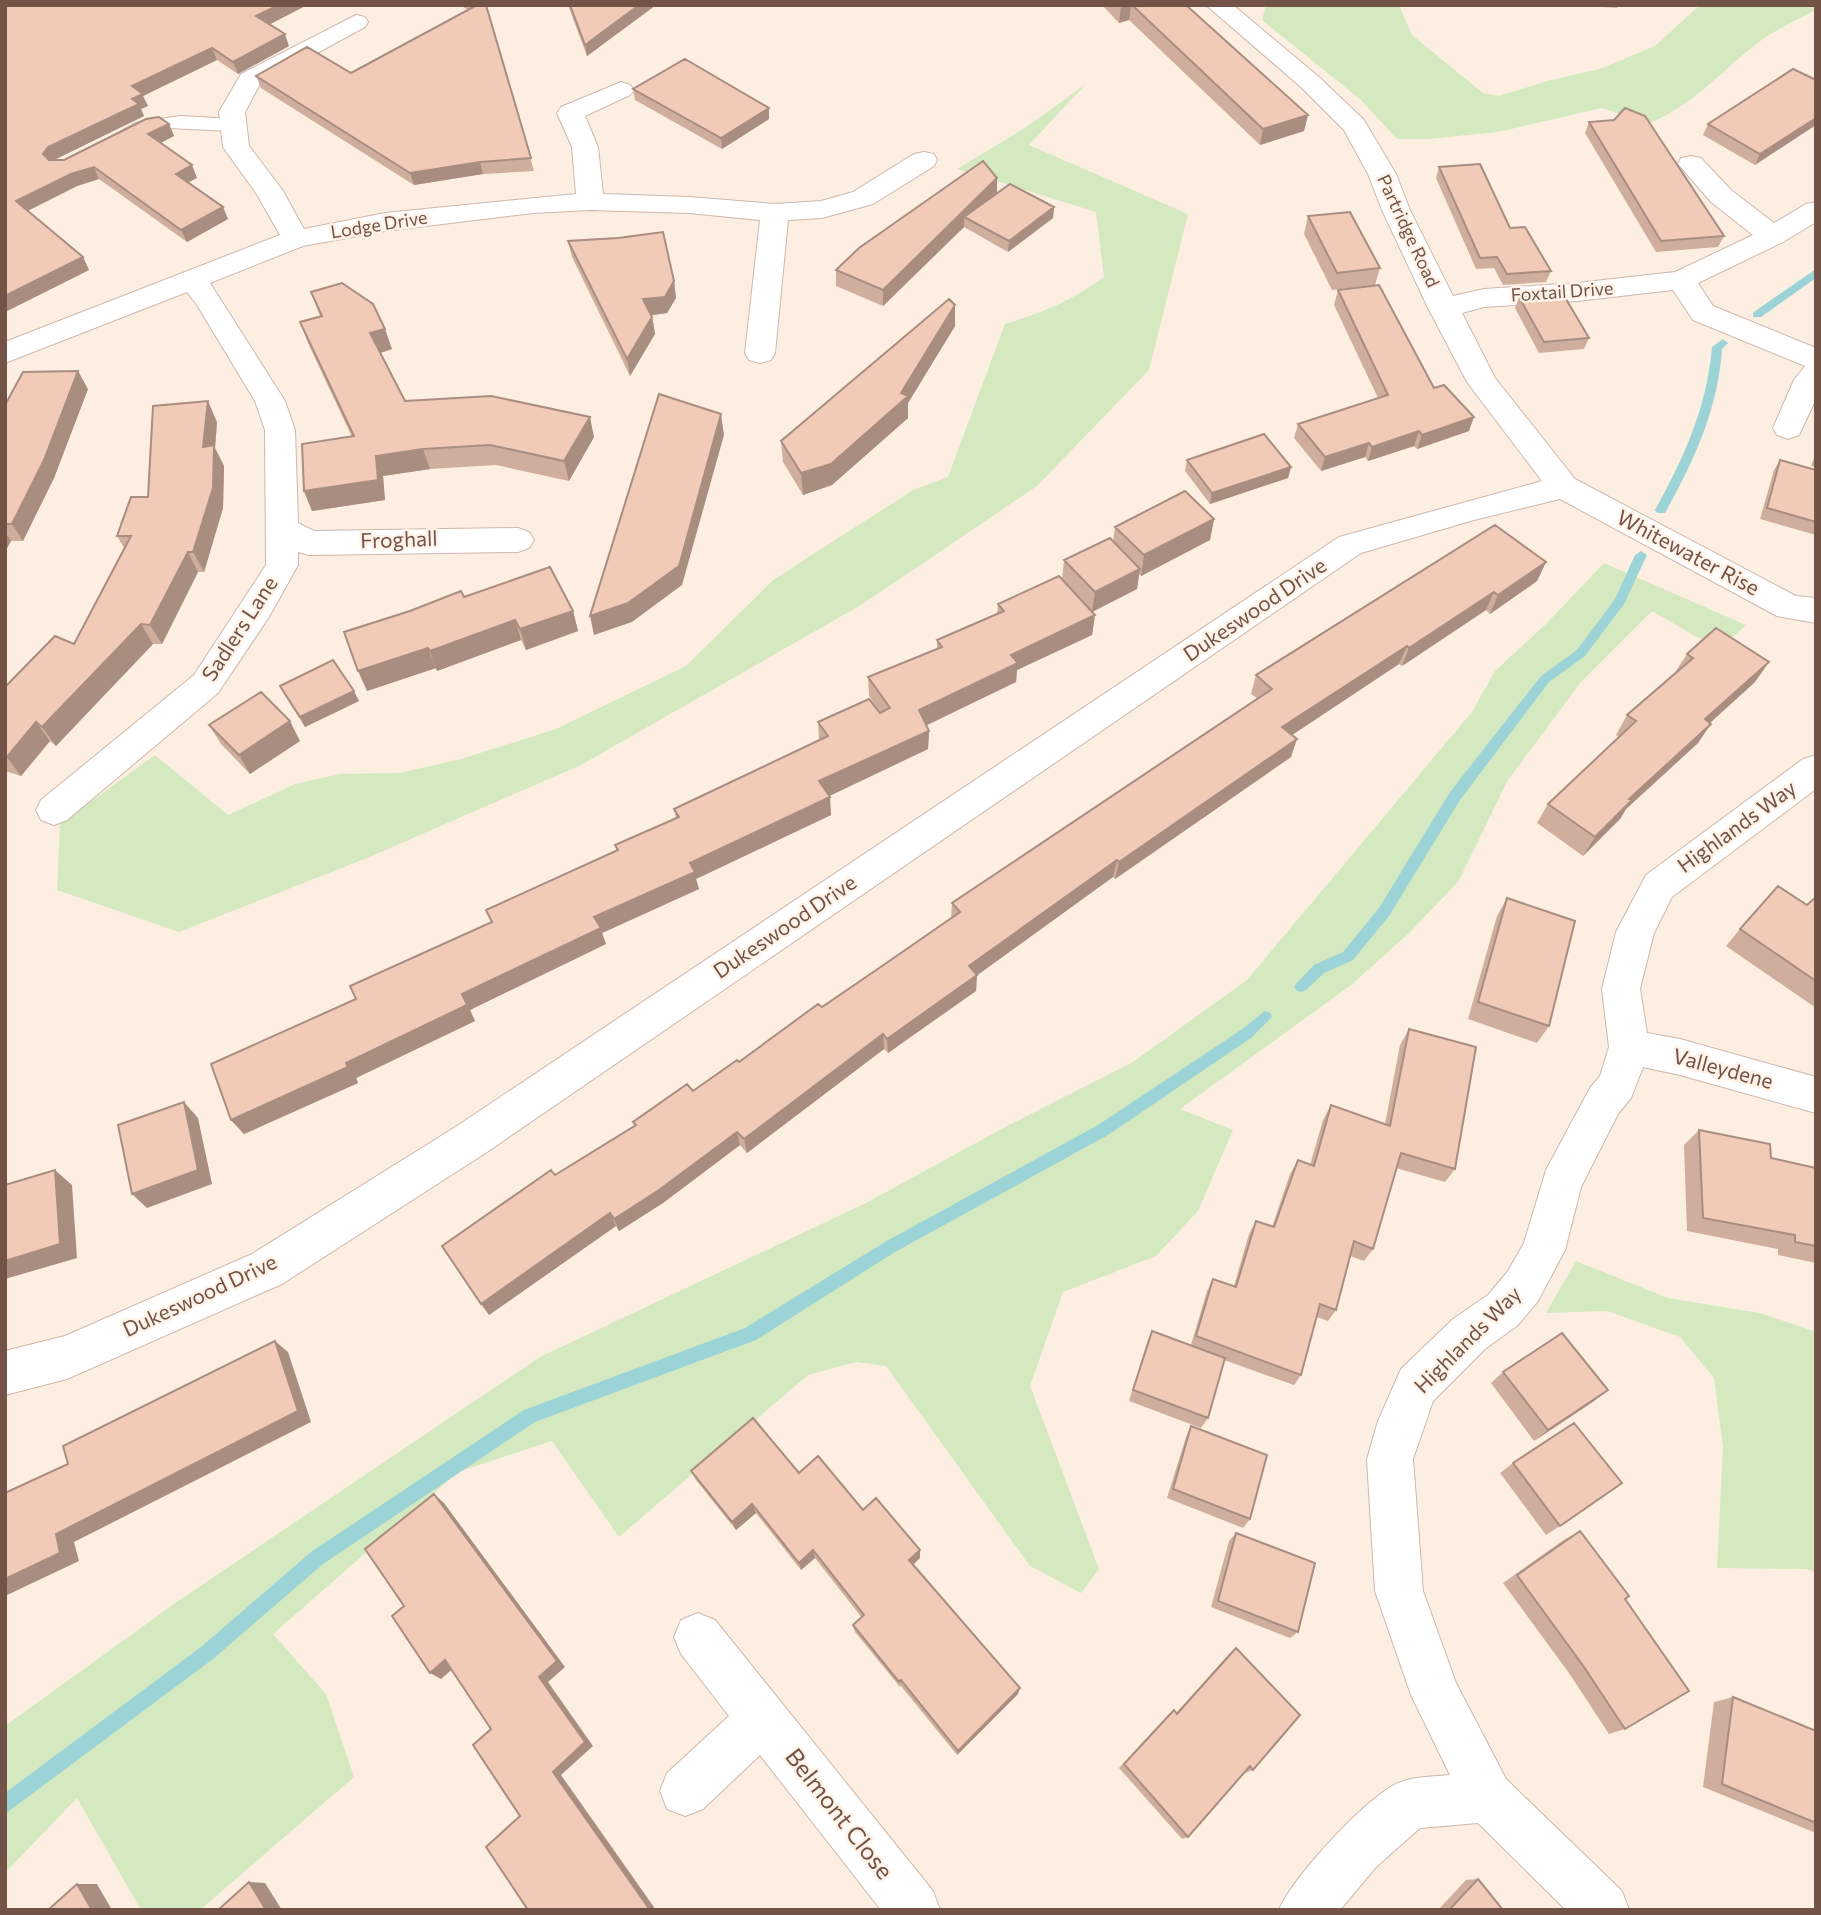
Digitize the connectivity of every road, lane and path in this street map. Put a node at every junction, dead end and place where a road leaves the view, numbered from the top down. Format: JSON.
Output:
{"nodes":[{"id":1,"x":1220,"y":6,"type":"edge"},
{"id":2,"x":356,"y":22,"type":"dead end"},
{"id":3,"x":621,"y":90,"type":"dead end"},
{"id":4,"x":233,"y":125,"type":"junction"},
{"id":5,"x":109,"y":142,"type":"edge"},
{"id":6,"x":924,"y":160,"type":"dead end"},
{"id":7,"x":1690,"y":164,"type":"dead end"},
{"id":8,"x":590,"y":202,"type":"junction"},
{"id":9,"x":1816,"y":209,"type":"edge"},
{"id":10,"x":775,"y":213,"type":"junction"},
{"id":11,"x":1773,"y":236,"type":"junction"},
{"id":12,"x":296,"y":239,"type":"junction"},
{"id":13,"x":191,"y":279,"type":"junction"},
{"id":14,"x":1682,"y":280,"type":"junction"},
{"id":15,"x":1443,"y":308,"type":"junction"},
{"id":16,"x":760,"y":353,"type":"dead end"},
{"id":17,"x":5,"y":354,"type":"edge"},
{"id":18,"x":1816,"y":359,"type":"edge"},
{"id":19,"x":1816,"y":372,"type":"edge"},
{"id":20,"x":1788,"y":428,"type":"dead end"},
{"id":21,"x":1563,"y":487,"type":"junction"},
{"id":22,"x":283,"y":529,"type":"junction"},
{"id":23,"x":519,"y":540,"type":"dead end"},
{"id":24,"x":1816,"y":611,"type":"edge"},
{"id":25,"x":1816,"y":769,"type":"edge"},
{"id":26,"x":54,"y":810,"type":"dead end"},
{"id":27,"x":1629,"y":1047,"type":"junction"},
{"id":28,"x":1816,"y":1095,"type":"edge"},
{"id":29,"x":5,"y":1373,"type":"edge"},
{"id":30,"x":698,"y":1637,"type":"dead end"},
{"id":31,"x":763,"y":1718,"type":"junction"},
{"id":32,"x":685,"y":1791,"type":"dead end"},
{"id":33,"x":1488,"y":1797,"type":"junction"},
{"id":34,"x":914,"y":1910,"type":"edge"},
{"id":35,"x":1305,"y":1910,"type":"edge"},
{"id":36,"x":1603,"y":1910,"type":"edge"}],
"edges":[{"from":1,"to":15,"type":"street","name":"Partridge Road"},
{"from":2,"to":4,"type":"street"},
{"from":3,"to":8,"type":"street"},
{"from":4,"to":5,"type":"lane"},
{"from":4,"to":12,"type":"street"},
{"from":6,"to":10,"type":"street","name":"Lodge Drive"},
{"from":7,"to":11,"type":"street"},
{"from":8,"to":10,"type":"street","name":"Lodge Drive"},
{"from":8,"to":12,"type":"street","name":"Lodge Drive"},
{"from":9,"to":11,"type":"street","name":"Foxtail Drive"},
{"from":10,"to":16,"type":"street"},
{"from":11,"to":14,"type":"street","name":"Foxtail Drive"},
{"from":12,"to":13,"type":"street","name":"Lodge Drive"},
{"from":13,"to":17,"type":"street","name":"Lodge Drive"},
{"from":13,"to":22,"type":"street","name":"Sadlers Lane"},
{"from":14,"to":15,"type":"street","name":"Foxtail Drive"},
{"from":14,"to":18,"type":"street"},
{"from":15,"to":21,"type":"street","name":"Partridge Road"},
{"from":19,"to":20,"type":"street"},
{"from":21,"to":24,"type":"street","name":"Whitewater Rise"},
{"from":21,"to":29,"type":"street","name":"Dukeswood Drive"},
{"from":22,"to":23,"type":"street","name":"Froghall"},
{"from":22,"to":26,"type":"street","name":"Sadlers Lane"},
{"from":25,"to":27,"type":"street","name":"Highlands Way"},
{"from":27,"to":28,"type":"street","name":"Valleydene"},
{"from":27,"to":33,"type":"street","name":"Highlands Way"},
{"from":30,"to":31,"type":"street","name":"Belmont Close"},
{"from":31,"to":32,"type":"street"},
{"from":31,"to":34,"type":"street","name":"Belmont Close"},
{"from":33,"to":35,"type":"street"},
{"from":33,"to":36,"type":"street","name":"Highlands Way"}]}
